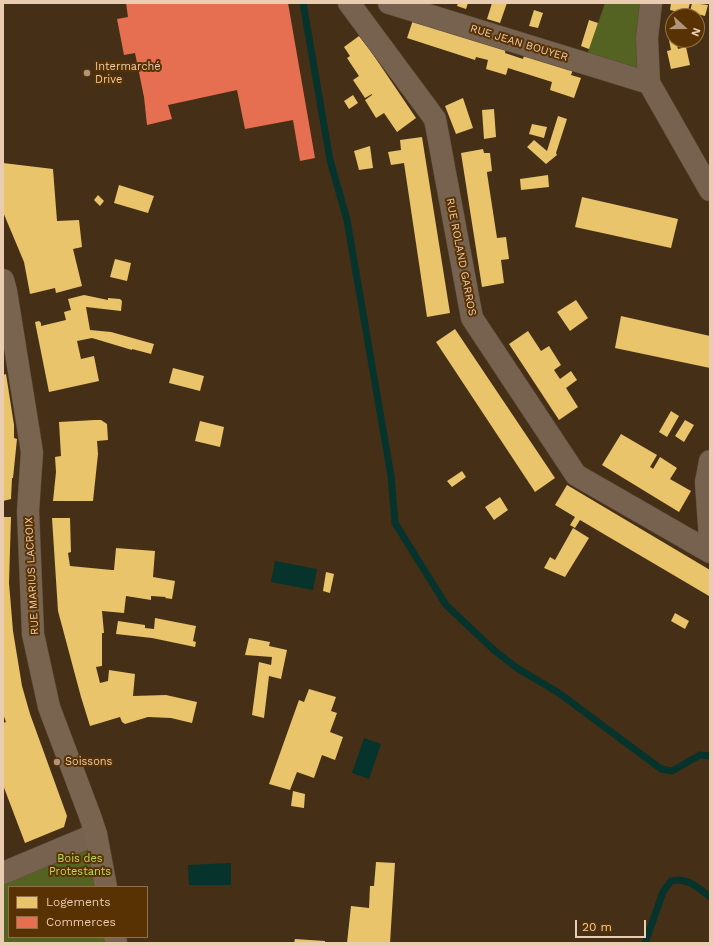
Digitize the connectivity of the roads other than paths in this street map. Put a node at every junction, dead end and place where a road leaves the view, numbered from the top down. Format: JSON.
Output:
{"nodes":[{"id":1,"x":349,"y":3,"type":"edge"},
{"id":2,"x":389,"y":3,"type":"edge"},
{"id":3,"x":651,"y":3,"type":"edge"},
{"id":4,"x":649,"y":83,"type":"junction"},
{"id":5,"x":710,"y":190,"type":"edge"},
{"id":6,"x":3,"y":280,"type":"edge"},
{"id":7,"x":710,"y":461,"type":"edge"},
{"id":8,"x":710,"y":540,"type":"edge"},
{"id":9,"x":710,"y":552,"type":"edge"},
{"id":10,"x":96,"y":834,"type":"junction"},
{"id":11,"x":3,"y":872,"type":"edge"},
{"id":12,"x":106,"y":886,"type":"edge"}],
"edges":[{"from":1,"to":9,"type":"street","name":"RUE ROLAND GARROS"},
{"from":2,"to":4,"type":"street","name":"RUE JEAN BOUYER"},
{"from":3,"to":4,"type":"street"},
{"from":4,"to":5,"type":"street"},
{"from":6,"to":10,"type":"main road","name":"RUE MARIUS LACROIX"},
{"from":7,"to":8,"type":"street"},
{"from":10,"to":11,"type":"street"},
{"from":10,"to":12,"type":"main road","name":"RUE MARIUS LACROIX"}]}
